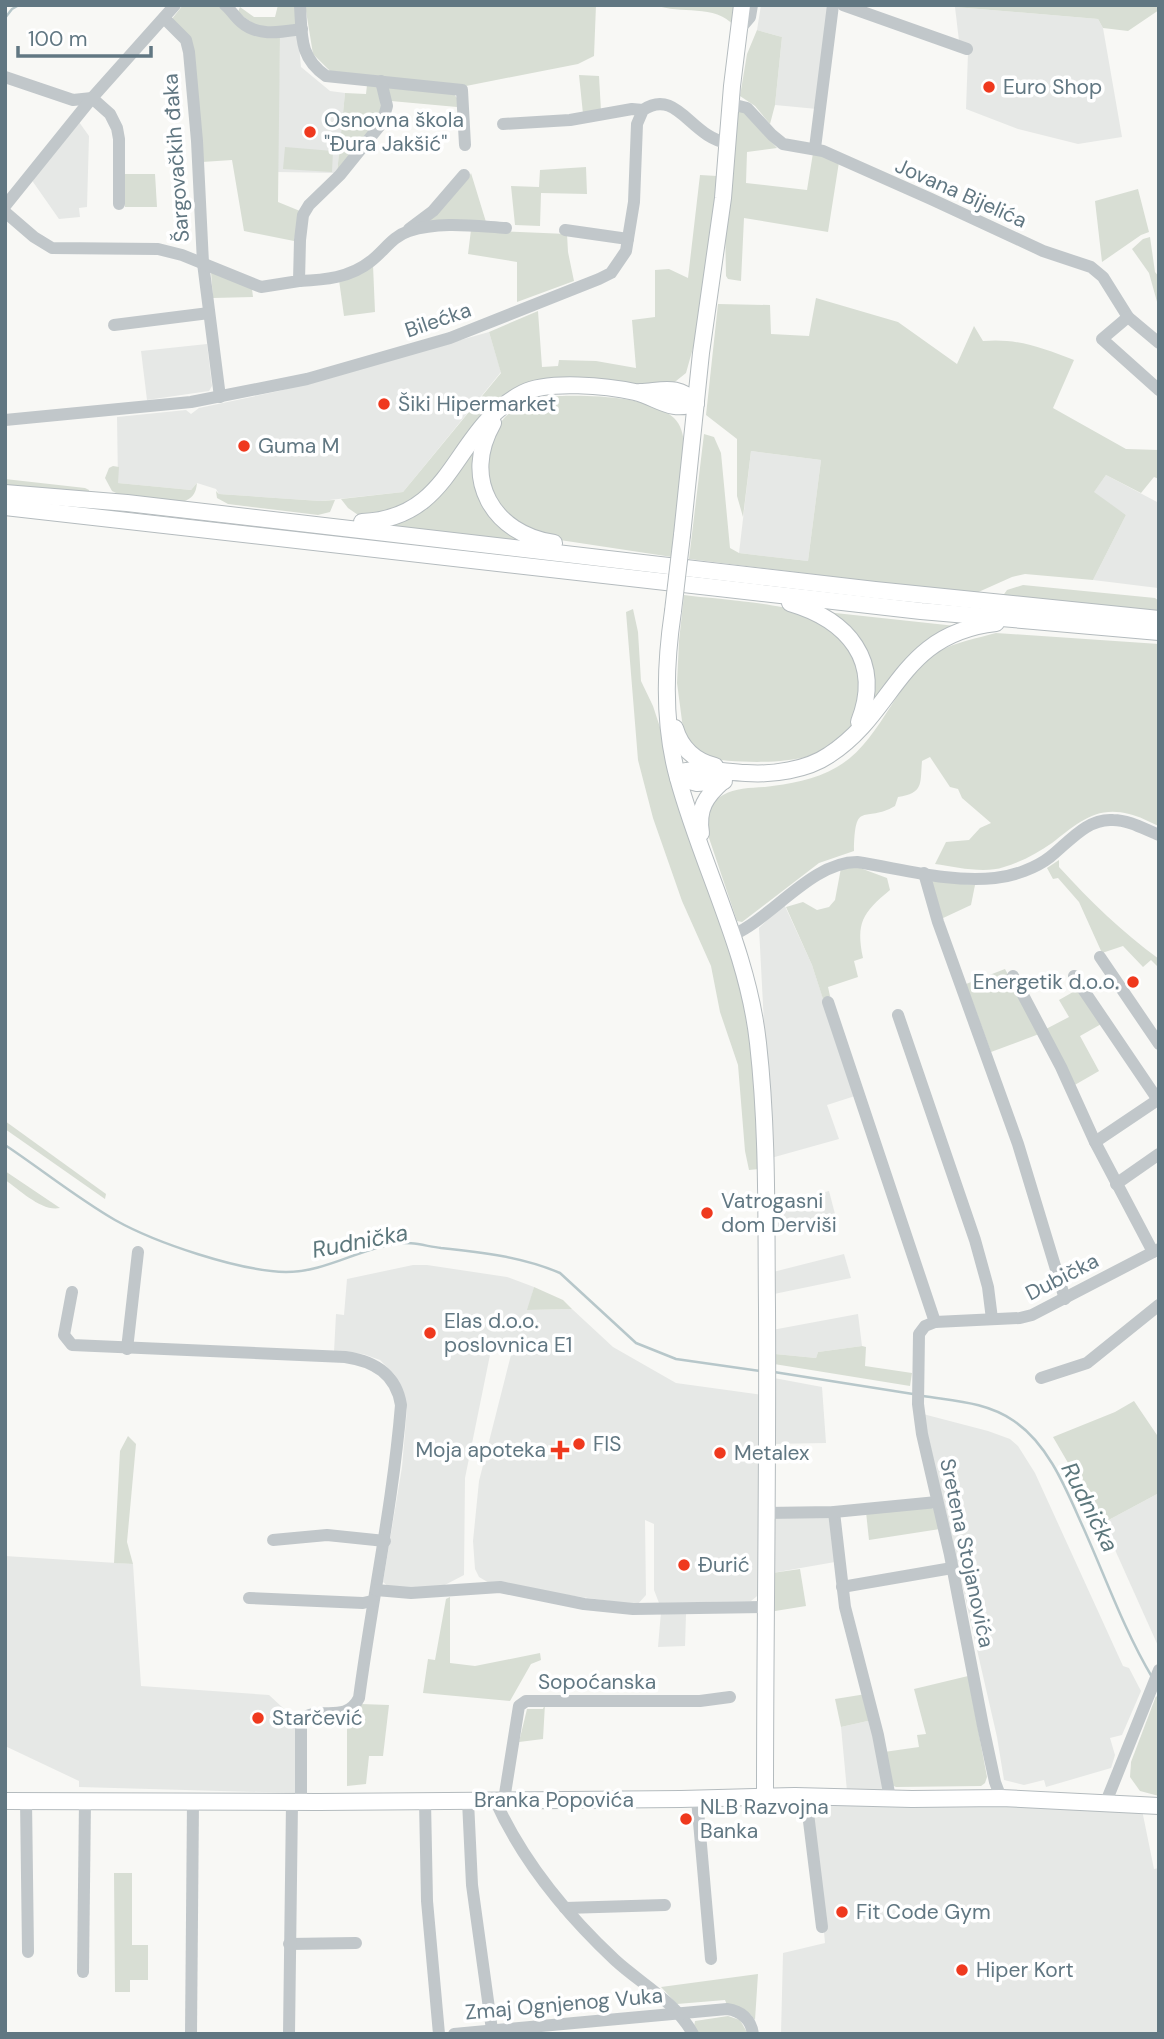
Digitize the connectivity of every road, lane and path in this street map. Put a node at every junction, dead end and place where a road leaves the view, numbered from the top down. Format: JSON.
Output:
{"nodes":[{"id":1,"x":175,"y":5,"type":"edge"},
{"id":2,"x":225,"y":5,"type":"edge"},
{"id":3,"x":300,"y":5,"type":"edge"},
{"id":4,"x":743,"y":5,"type":"edge"},
{"id":5,"x":752,"y":5,"type":"edge"},
{"id":6,"x":833,"y":5,"type":"edge"},
{"id":7,"x":843,"y":5,"type":"edge"},
{"id":8,"x":164,"y":18,"type":"junction"},
{"id":9,"x":302,"y":29,"type":"junction"},
{"id":10,"x":738,"y":30,"type":"junction"},
{"id":11,"x":967,"y":49,"type":"dead end"},
{"id":12,"x":5,"y":77,"type":"edge"},
{"id":13,"x":382,"y":81,"type":"junction"},
{"id":14,"x":92,"y":99,"type":"junction"},
{"id":15,"x":731,"y":104,"type":"junction"},
{"id":16,"x":643,"y":110,"type":"junction"},
{"id":17,"x":503,"y":124,"type":"dead end"},
{"id":18,"x":728,"y":143,"type":"junction"},
{"id":19,"x":465,"y":145,"type":"dead end"},
{"id":20,"x":815,"y":148,"type":"junction"},
{"id":21,"x":464,"y":176,"type":"dead end"},
{"id":22,"x":118,"y":204,"type":"dead end"},
{"id":23,"x":5,"y":206,"type":"edge"},
{"id":24,"x":5,"y":212,"type":"edge"},
{"id":25,"x":506,"y":228,"type":"dead end"},
{"id":26,"x":565,"y":230,"type":"dead end"},
{"id":27,"x":406,"y":231,"type":"junction"},
{"id":28,"x":628,"y":239,"type":"junction"},
{"id":29,"x":202,"y":263,"type":"junction"},
{"id":30,"x":299,"y":281,"type":"junction"},
{"id":31,"x":209,"y":313,"type":"junction"},
{"id":32,"x":1128,"y":317,"type":"junction"},
{"id":33,"x":114,"y":325,"type":"dead end"},
{"id":34,"x":1159,"y":343,"type":"edge"},
{"id":35,"x":701,"y":353,"type":"junction"},
{"id":36,"x":1159,"y":390,"type":"edge"},
{"id":37,"x":220,"y":397,"type":"junction"},
{"id":38,"x":666,"y":397,"type":"junction"},
{"id":39,"x":513,"y":399,"type":"junction"},
{"id":40,"x":696,"y":403,"type":"junction"},
{"id":41,"x":5,"y":420,"type":"edge"},
{"id":42,"x":692,"y":444,"type":"junction"},
{"id":43,"x":5,"y":493,"type":"edge"},
{"id":44,"x":5,"y":507,"type":"edge"},
{"id":45,"x":334,"y":528,"type":"junction"},
{"id":46,"x":655,"y":564,"type":"junction"},
{"id":47,"x":713,"y":588,"type":"junction"},
{"id":48,"x":1159,"y":619,"type":"edge"},
{"id":49,"x":1076,"y":623,"type":"junction"},
{"id":50,"x":1159,"y":632,"type":"edge"},
{"id":51,"x":668,"y":703,"type":"junction"},
{"id":52,"x":856,"y":731,"type":"junction"},
{"id":53,"x":744,"y":773,"type":"junction"},
{"id":54,"x":677,"y":776,"type":"junction"},
{"id":55,"x":723,"y":781,"type":"junction"},
{"id":56,"x":1159,"y":835,"type":"edge"},
{"id":57,"x":709,"y":870,"type":"junction"},
{"id":58,"x":924,"y":873,"type":"junction"},
{"id":59,"x":733,"y":935,"type":"junction"},
{"id":60,"x":1100,"y":957,"type":"dead end"},
{"id":61,"x":1013,"y":976,"type":"dead end"},
{"id":62,"x":1074,"y":976,"type":"dead end"},
{"id":63,"x":828,"y":1002,"type":"dead end"},
{"id":64,"x":898,"y":1015,"type":"dead end"},
{"id":65,"x":1159,"y":1044,"type":"edge"},
{"id":66,"x":1158,"y":1100,"type":"edge"},
{"id":67,"x":1095,"y":1142,"type":"junction"},
{"id":68,"x":1159,"y":1154,"type":"edge"},
{"id":69,"x":1116,"y":1184,"type":"junction"},
{"id":70,"x":1156,"y":1250,"type":"edge"},
{"id":71,"x":138,"y":1252,"type":"dead end"},
{"id":72,"x":72,"y":1292,"type":"dead end"},
{"id":73,"x":1065,"y":1299,"type":"junction"},
{"id":74,"x":1159,"y":1305,"type":"edge"},
{"id":75,"x":992,"y":1319,"type":"junction"},
{"id":76,"x":935,"y":1322,"type":"junction"},
{"id":77,"x":127,"y":1349,"type":"junction"},
{"id":78,"x":1041,"y":1378,"type":"dead end"},
{"id":79,"x":937,"y":1502,"type":"junction"},
{"id":80,"x":765,"y":1513,"type":"junction"},
{"id":81,"x":834,"y":1513,"type":"junction"},
{"id":82,"x":273,"y":1540,"type":"dead end"},
{"id":83,"x":385,"y":1541,"type":"junction"},
{"id":84,"x":952,"y":1568,"type":"junction"},
{"id":85,"x":842,"y":1587,"type":"junction"},
{"id":86,"x":374,"y":1596,"type":"junction"},
{"id":87,"x":249,"y":1598,"type":"dead end"},
{"id":88,"x":764,"y":1607,"type":"junction"},
{"id":89,"x":1159,"y":1670,"type":"edge"},
{"id":90,"x":730,"y":1697,"type":"dead end"},
{"id":91,"x":764,"y":1756,"type":"junction"},
{"id":92,"x":734,"y":1796,"type":"junction"},
{"id":93,"x":765,"y":1796,"type":"junction"},
{"id":94,"x":801,"y":1796,"type":"junction"},
{"id":95,"x":697,"y":1798,"type":"junction"},
{"id":96,"x":890,"y":1798,"type":"junction"},
{"id":97,"x":1001,"y":1798,"type":"junction"},
{"id":98,"x":26,"y":1800,"type":"junction"},
{"id":99,"x":85,"y":1800,"type":"junction"},
{"id":100,"x":499,"y":1800,"type":"junction"},
{"id":101,"x":5,"y":1801,"type":"edge"},
{"id":102,"x":193,"y":1801,"type":"junction"},
{"id":103,"x":425,"y":1801,"type":"junction"},
{"id":104,"x":468,"y":1801,"type":"junction"},
{"id":105,"x":297,"y":1802,"type":"junction"},
{"id":106,"x":1106,"y":1802,"type":"junction"},
{"id":107,"x":1159,"y":1806,"type":"edge"},
{"id":108,"x":665,"y":1905,"type":"dead end"},
{"id":109,"x":565,"y":1908,"type":"junction"},
{"id":110,"x":822,"y":1927,"type":"dead end"},
{"id":111,"x":356,"y":1942,"type":"dead end"},
{"id":112,"x":289,"y":1944,"type":"junction"},
{"id":113,"x":28,"y":1952,"type":"dead end"},
{"id":114,"x":711,"y":1959,"type":"dead end"},
{"id":115,"x":83,"y":1972,"type":"dead end"},
{"id":116,"x":676,"y":2014,"type":"junction"},
{"id":117,"x":495,"y":2031,"type":"edge"},
{"id":118,"x":191,"y":2034,"type":"edge"},
{"id":119,"x":289,"y":2034,"type":"edge"},
{"id":120,"x":439,"y":2034,"type":"edge"},
{"id":121,"x":454,"y":2034,"type":"edge"},
{"id":122,"x":693,"y":2034,"type":"edge"},
{"id":123,"x":753,"y":2034,"type":"edge"}],
"edges":[{"from":1,"to":8,"type":"street"},
{"from":2,"to":9,"type":"street"},
{"from":3,"to":9,"type":"street"},
{"from":4,"to":10,"type":"main road"},
{"from":5,"to":10,"type":"street"},
{"from":6,"to":20,"type":"street"},
{"from":7,"to":11,"type":"street"},
{"from":8,"to":14,"type":"street"},
{"from":8,"to":29,"type":"street","name":"Šargovačkih đaka"},
{"from":9,"to":13,"type":"street"},
{"from":10,"to":15,"type":"main road"},
{"from":12,"to":14,"type":"street"},
{"from":13,"to":19,"type":"street"},
{"from":13,"to":30,"type":"street"},
{"from":14,"to":22,"type":"street"},
{"from":14,"to":23,"type":"street"},
{"from":15,"to":18,"type":"main road"},
{"from":15,"to":20,"type":"street","name":"Jovana Bijelića"},
{"from":16,"to":17,"type":"street"},
{"from":16,"to":18,"type":"street"},
{"from":16,"to":28,"type":"street","name":"Bilećka"},
{"from":18,"to":35,"type":"main road"},
{"from":20,"to":32,"type":"street","name":"Jovana Bijelića"},
{"from":21,"to":27,"type":"street","name":"Šargovačkih đaka"},
{"from":24,"to":29,"type":"street"},
{"from":25,"to":27,"type":"street"},
{"from":26,"to":28,"type":"street"},
{"from":27,"to":30,"type":"street","name":"Šargovačkih đaka"},
{"from":28,"to":37,"type":"street","name":"Bilećka"},
{"from":29,"to":30,"type":"street","name":"Šargovačkih đaka"},
{"from":29,"to":31,"type":"street","name":"Šargovačkih đaka"},
{"from":31,"to":33,"type":"street"},
{"from":31,"to":37,"type":"street","name":"Šargovačkih đaka"},
{"from":32,"to":34,"type":"street","name":"Jovana Bijelića"},
{"from":32,"to":36,"type":"street"},
{"from":35,"to":38,"type":"main road"},
{"from":35,"to":40,"type":"main road"},
{"from":37,"to":41,"type":"street","name":"Bilećka"},
{"from":38,"to":39,"type":"main road"},
{"from":38,"to":40,"type":"main road"},
{"from":38,"to":42,"type":"main road"},
{"from":39,"to":45,"type":"main road"},
{"from":39,"to":46,"type":"main road"},
{"from":40,"to":42,"type":"main road"},
{"from":42,"to":51,"type":"main road","bridge":true},
{"from":43,"to":45,"type":"main road"},
{"from":44,"to":47,"type":"main road"},
{"from":45,"to":46,"type":"main road"},
{"from":46,"to":48,"type":"main road"},
{"from":47,"to":49,"type":"main road"},
{"from":47,"to":52,"type":"main road"},
{"from":49,"to":50,"type":"main road"},
{"from":49,"to":52,"type":"main road"},
{"from":51,"to":53,"type":"main road"},
{"from":51,"to":54,"type":"main road"},
{"from":52,"to":53,"type":"main road"},
{"from":53,"to":54,"type":"main road"},
{"from":53,"to":55,"type":"main road"},
{"from":54,"to":55,"type":"main road"},
{"from":54,"to":57,"type":"main road"},
{"from":55,"to":57,"type":"main road"},
{"from":56,"to":58,"type":"street"},
{"from":57,"to":59,"type":"main road"},
{"from":58,"to":59,"type":"street"},
{"from":58,"to":73,"type":"street"},
{"from":59,"to":80,"type":"main road"},
{"from":60,"to":65,"type":"street"},
{"from":61,"to":67,"type":"street"},
{"from":62,"to":66,"type":"street"},
{"from":63,"to":76,"type":"street"},
{"from":64,"to":75,"type":"street"},
{"from":66,"to":67,"type":"street"},
{"from":67,"to":69,"type":"street"},
{"from":68,"to":69,"type":"street"},
{"from":69,"to":70,"type":"street"},
{"from":70,"to":73,"type":"street","name":"Dubička"},
{"from":71,"to":77,"type":"street"},
{"from":72,"to":77,"type":"street"},
{"from":73,"to":75,"type":"street","name":"Dubička"},
{"from":74,"to":78,"type":"street"},
{"from":75,"to":76,"type":"street","name":"Dubička"},
{"from":76,"to":79,"type":"street","name":"Sretena Stojanovića"},
{"from":77,"to":83,"type":"street"},
{"from":79,"to":81,"type":"street"},
{"from":79,"to":84,"type":"street","name":"Sretena Stojanovića"},
{"from":80,"to":81,"type":"street"},
{"from":80,"to":88,"type":"main road"},
{"from":81,"to":85,"type":"street"},
{"from":82,"to":83,"type":"street"},
{"from":83,"to":86,"type":"street"},
{"from":84,"to":85,"type":"street"},
{"from":84,"to":97,"type":"street","name":"Sretena Stojanovića"},
{"from":85,"to":96,"type":"street"},
{"from":86,"to":87,"type":"street"},
{"from":86,"to":88,"type":"street"},
{"from":86,"to":105,"type":"street"},
{"from":88,"to":91,"type":"main road"},
{"from":89,"to":106,"type":"street"},
{"from":90,"to":100,"type":"street","name":"Sopoćanska"},
{"from":91,"to":92,"type":"main road"},
{"from":91,"to":93,"type":"main road"},
{"from":91,"to":94,"type":"main road"},
{"from":92,"to":93,"type":"main road","name":"Branka Popovića"},
{"from":92,"to":95,"type":"main road","name":"Branka Popovića"},
{"from":93,"to":94,"type":"main road","name":"Branka Popovića"},
{"from":94,"to":96,"type":"main road","name":"Branka Popovića"},
{"from":94,"to":110,"type":"street"},
{"from":95,"to":100,"type":"main road","name":"Branka Popovića"},
{"from":95,"to":114,"type":"street"},
{"from":96,"to":97,"type":"main road","name":"Branka Popovića"},
{"from":97,"to":106,"type":"main road","name":"Branka Popovića"},
{"from":98,"to":99,"type":"main road","name":"Branka Popovića"},
{"from":98,"to":101,"type":"main road","name":"Branka Popovića"},
{"from":98,"to":113,"type":"street"},
{"from":99,"to":102,"type":"main road","name":"Branka Popovića"},
{"from":99,"to":115,"type":"street"},
{"from":100,"to":104,"type":"main road","name":"Branka Popovića"},
{"from":100,"to":109,"type":"street"},
{"from":102,"to":105,"type":"main road","name":"Branka Popovića"},
{"from":102,"to":118,"type":"street"},
{"from":103,"to":104,"type":"main road","name":"Branka Popovića"},
{"from":103,"to":105,"type":"main road","name":"Branka Popovića"},
{"from":103,"to":120,"type":"street"},
{"from":104,"to":117,"type":"street"},
{"from":105,"to":112,"type":"street"},
{"from":106,"to":107,"type":"main road","name":"Branka Popovića"},
{"from":108,"to":109,"type":"street"},
{"from":109,"to":116,"type":"street"},
{"from":111,"to":112,"type":"street"},
{"from":112,"to":119,"type":"street"},
{"from":116,"to":117,"type":"street","name":"Zmaj Ognjenog Vuka"},
{"from":116,"to":122,"type":"street","name":"Zmaj Ognjenog Vuka"},
{"from":116,"to":123,"type":"street","name":"Zmaj Ognjenog Vuka"},
{"from":117,"to":121,"type":"street","name":"Zmaj Ognjenog Vuka"}]}
